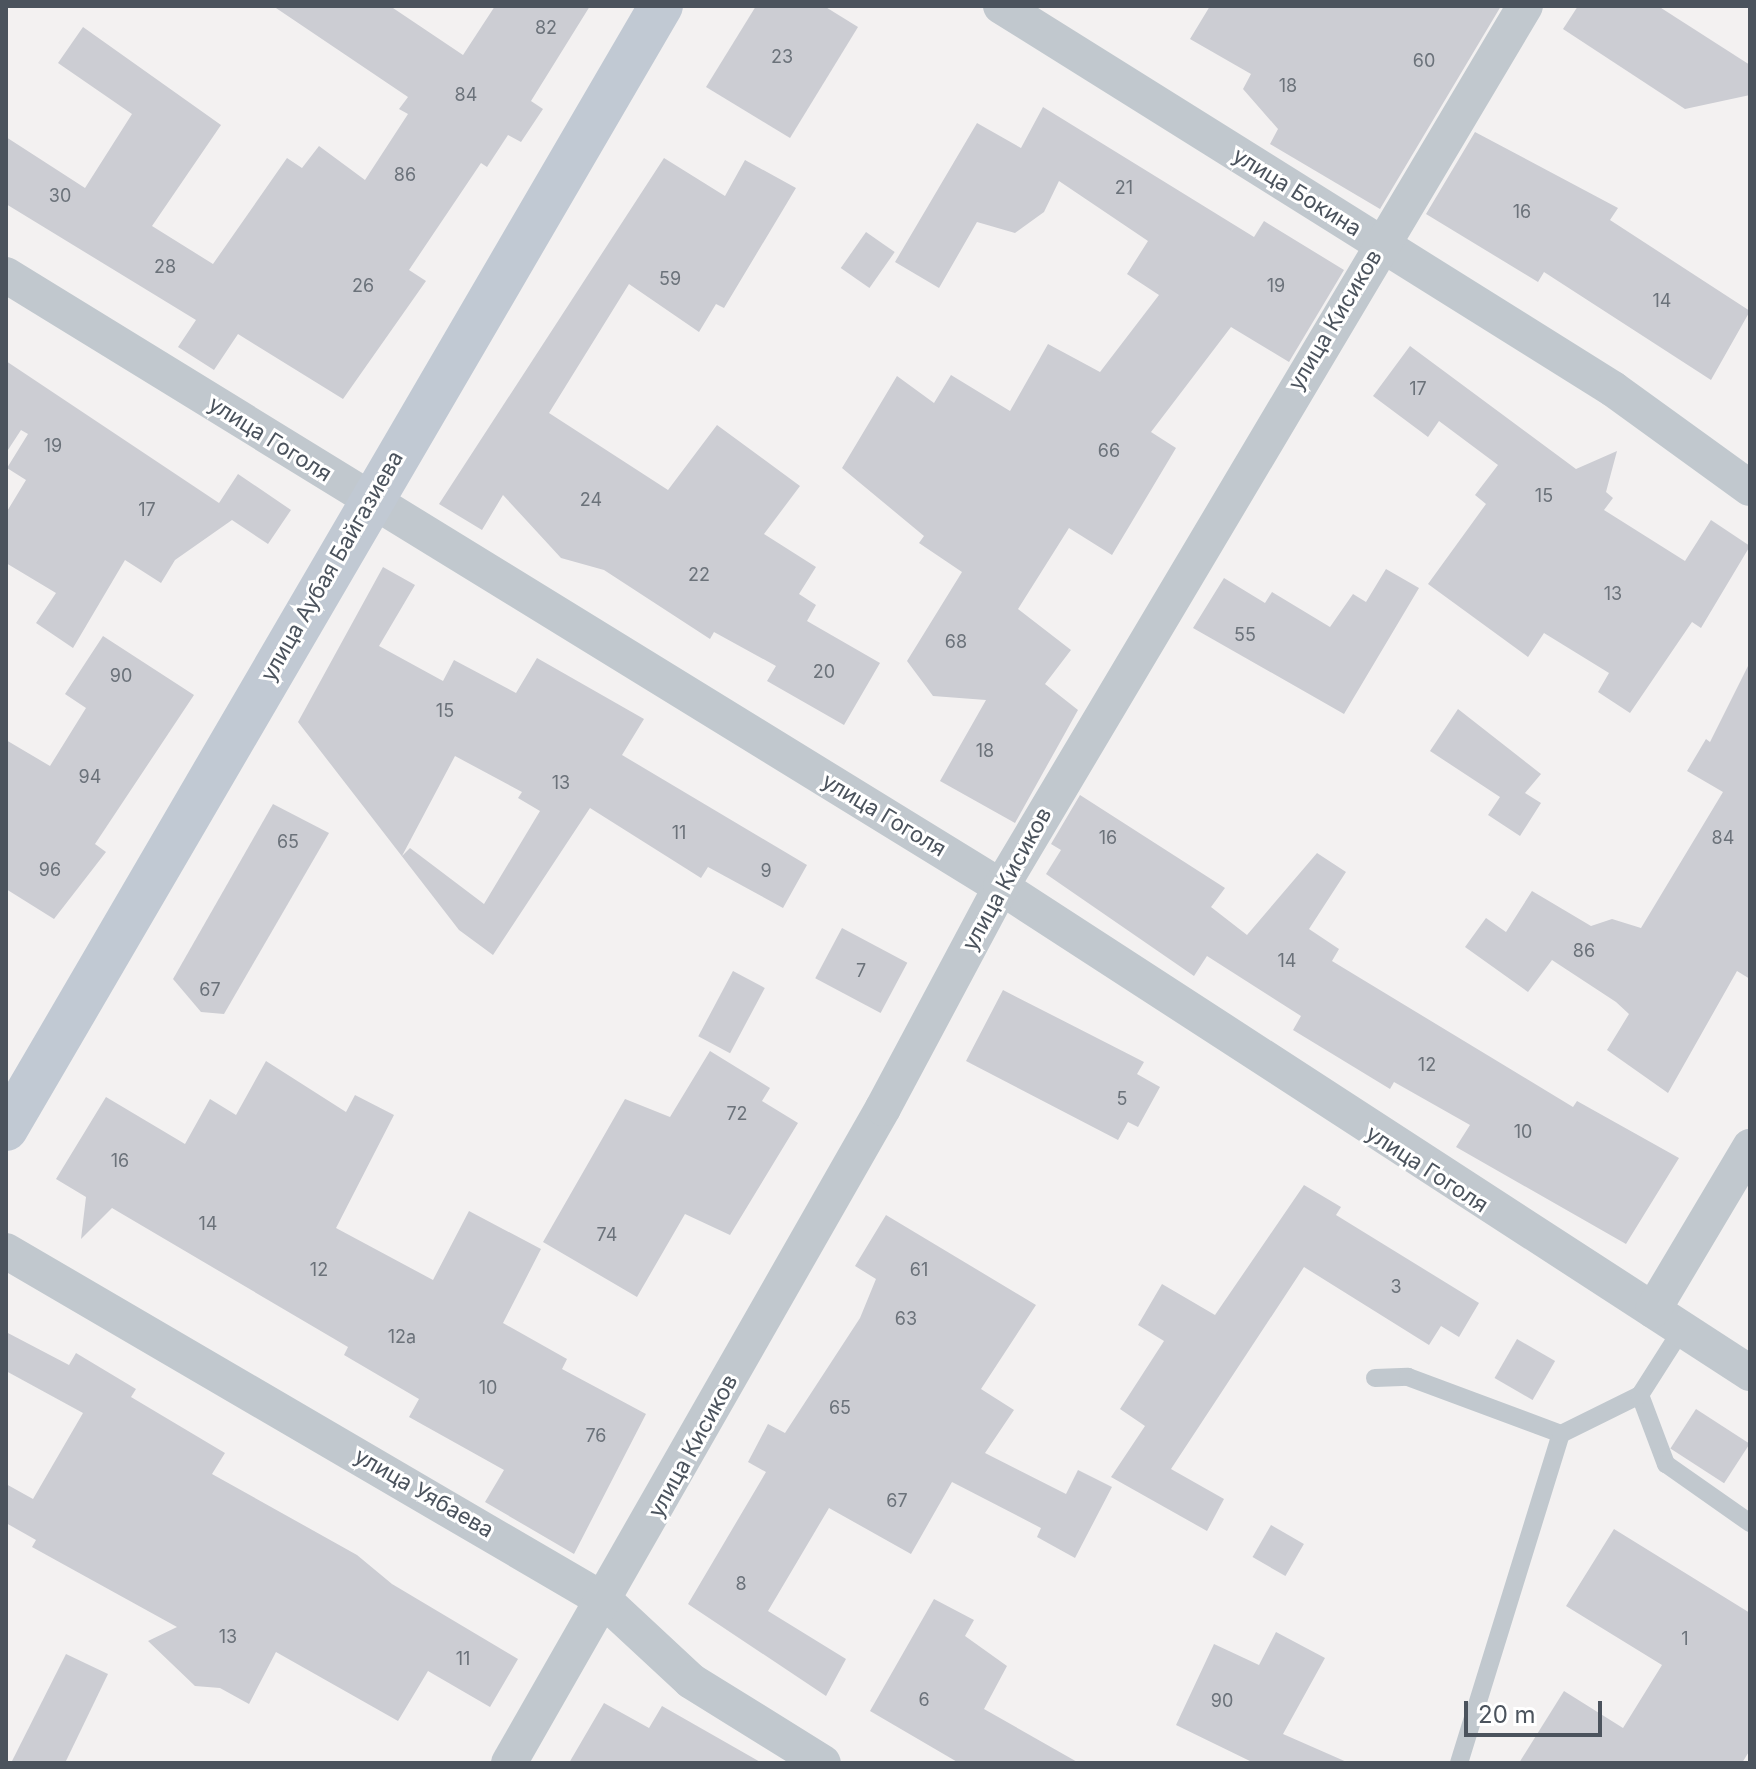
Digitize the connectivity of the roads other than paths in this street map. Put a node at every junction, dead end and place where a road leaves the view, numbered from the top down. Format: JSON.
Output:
{"nodes":[{"id":1,"x":661,"y":6,"type":"edge"},
{"id":2,"x":1001,"y":6,"type":"edge"},
{"id":3,"x":1525,"y":6,"type":"edge"},
{"id":4,"x":1380,"y":245,"type":"junction"},
{"id":5,"x":6,"y":275,"type":"edge"},
{"id":6,"x":1750,"y":488,"type":"edge"},
{"id":7,"x":369,"y":501,"type":"junction"},
{"id":8,"x":1001,"y":887,"type":"junction"},
{"id":9,"x":6,"y":1129,"type":"edge"},
{"id":10,"x":1750,"y":1147,"type":"edge"},
{"id":11,"x":6,"y":1251,"type":"edge"},
{"id":12,"x":1667,"y":1320,"type":"junction"},
{"id":13,"x":1750,"y":1373,"type":"edge"},
{"id":14,"x":1375,"y":1378,"type":"dead end"},
{"id":15,"x":1640,"y":1395,"type":"junction"},
{"id":16,"x":1561,"y":1434,"type":"junction"},
{"id":17,"x":1750,"y":1523,"type":"edge"},
{"id":18,"x":605,"y":1601,"type":"junction"},
{"id":19,"x":509,"y":1763,"type":"edge"},
{"id":20,"x":823,"y":1763,"type":"edge"},
{"id":21,"x":1459,"y":1763,"type":"edge"}],
"edges":[{"from":1,"to":7,"type":"main road","name":"улица Аубая Байгазиева"},
{"from":2,"to":4,"type":"street","name":"улица Бокина"},
{"from":3,"to":4,"type":"street","name":"улица Кисиков"},
{"from":4,"to":6,"type":"street","name":"улица Бокина"},
{"from":4,"to":8,"type":"street","name":"улица Кисиков"},
{"from":5,"to":7,"type":"street","name":"улица Гоголя"},
{"from":7,"to":8,"type":"street","name":"улица Гоголя"},
{"from":7,"to":9,"type":"main road","name":"улица Аубая Байгазиева"},
{"from":8,"to":12,"type":"street","name":"улица Гоголя"},
{"from":8,"to":18,"type":"street","name":"улица Кисиков"},
{"from":10,"to":12,"type":"street"},
{"from":11,"to":18,"type":"street","name":"улица Уябаева"},
{"from":12,"to":13,"type":"street","name":"улица Гоголя"},
{"from":12,"to":15,"type":"lane"},
{"from":14,"to":16,"type":"lane"},
{"from":15,"to":16,"type":"lane"},
{"from":15,"to":17,"type":"lane"},
{"from":16,"to":21,"type":"lane"},
{"from":18,"to":19,"type":"street","name":"улица Кисиков"},
{"from":18,"to":20,"type":"street","name":"улица Уябаева"}]}
